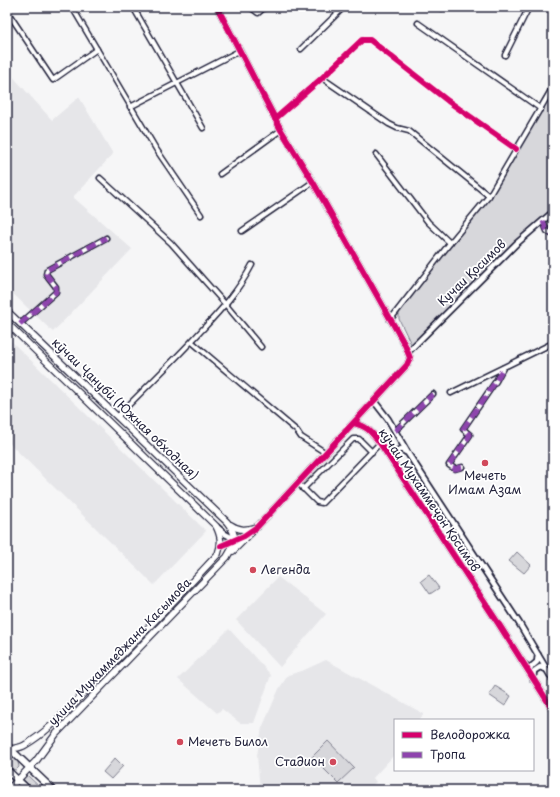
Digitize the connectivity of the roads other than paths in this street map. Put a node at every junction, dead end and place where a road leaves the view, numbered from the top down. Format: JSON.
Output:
{"nodes":[{"id":1,"x":72,"y":7,"type":"edge"},
{"id":2,"x":133,"y":7,"type":"edge"},
{"id":3,"x":217,"y":7,"type":"edge"},
{"id":4,"x":250,"y":7,"type":"edge"},
{"id":5,"x":265,"y":7,"type":"edge"},
{"id":6,"x":344,"y":7,"type":"edge"},
{"id":7,"x":438,"y":7,"type":"edge"},
{"id":8,"x":444,"y":7,"type":"edge"},
{"id":9,"x":529,"y":7,"type":"edge"},
{"id":10,"x":7,"y":11,"type":"edge"},
{"id":11,"x":418,"y":22,"type":"dead end"},
{"id":12,"x":301,"y":49,"type":"dead end"},
{"id":13,"x":97,"y":50,"type":"junction"},
{"id":14,"x":239,"y":51,"type":"junction"},
{"id":15,"x":505,"y":55,"type":"dead end"},
{"id":16,"x":322,"y":78,"type":"junction"},
{"id":17,"x":176,"y":83,"type":"junction"},
{"id":18,"x":553,"y":87,"type":"edge"},
{"id":19,"x":130,"y":107,"type":"junction"},
{"id":20,"x":541,"y":109,"type":"junction"},
{"id":21,"x":275,"y":118,"type":"junction"},
{"id":22,"x":203,"y":128,"type":"dead end"},
{"id":23,"x":281,"y":130,"type":"junction"},
{"id":24,"x":516,"y":149,"type":"junction"},
{"id":25,"x":376,"y":154,"type":"dead end"},
{"id":26,"x":220,"y":174,"type":"dead end"},
{"id":27,"x":100,"y":178,"type":"dead end"},
{"id":28,"x":313,"y":182,"type":"junction"},
{"id":29,"x":489,"y":196,"type":"junction"},
{"id":30,"x":553,"y":212,"type":"edge"},
{"id":31,"x":201,"y":215,"type":"dead end"},
{"id":32,"x":543,"y":220,"type":"junction"},
{"id":33,"x":242,"y":231,"type":"dead end"},
{"id":34,"x":553,"y":235,"type":"edge"},
{"id":35,"x":106,"y":238,"type":"dead end"},
{"id":36,"x":450,"y":243,"type":"junction"},
{"id":37,"x":252,"y":265,"type":"dead end"},
{"id":38,"x":226,"y":305,"type":"junction"},
{"id":39,"x":7,"y":311,"type":"edge"},
{"id":40,"x":390,"y":320,"type":"junction"},
{"id":41,"x":7,"y":322,"type":"edge"},
{"id":42,"x":20,"y":324,"type":"junction"},
{"id":43,"x":192,"y":342,"type":"junction"},
{"id":44,"x":553,"y":343,"type":"edge"},
{"id":45,"x":261,"y":347,"type":"dead end"},
{"id":46,"x":408,"y":352,"type":"junction"},
{"id":47,"x":502,"y":368,"type":"junction"},
{"id":48,"x":451,"y":393,"type":"dead end"},
{"id":49,"x":433,"y":394,"type":"dead end"},
{"id":50,"x":374,"y":401,"type":"junction"},
{"id":51,"x":116,"y":417,"type":"junction"},
{"id":52,"x":354,"y":423,"type":"junction"},
{"id":53,"x":395,"y":431,"type":"junction"},
{"id":54,"x":380,"y":443,"type":"junction"},
{"id":55,"x":372,"y":452,"type":"junction"},
{"id":56,"x":326,"y":453,"type":"junction"},
{"id":57,"x":409,"y":455,"type":"junction"},
{"id":58,"x":394,"y":463,"type":"junction"},
{"id":59,"x":462,"y":467,"type":"dead end"},
{"id":60,"x":298,"y":483,"type":"junction"},
{"id":61,"x":303,"y":489,"type":"junction"},
{"id":62,"x":227,"y":522,"type":"junction"},
{"id":63,"x":216,"y":526,"type":"junction"},
{"id":64,"x":255,"y":529,"type":"junction"},
{"id":65,"x":235,"y":539,"type":"junction"},
{"id":66,"x":221,"y":546,"type":"junction"},
{"id":67,"x":227,"y":557,"type":"junction"},
{"id":68,"x":538,"y":654,"type":"junction"},
{"id":69,"x":524,"y":664,"type":"junction"},
{"id":70,"x":549,"y":671,"type":"edge"},
{"id":71,"x":534,"y":680,"type":"junction"},
{"id":72,"x":553,"y":680,"type":"edge"},
{"id":73,"x":553,"y":710,"type":"edge"},
{"id":74,"x":49,"y":727,"type":"junction"},
{"id":75,"x":56,"y":734,"type":"junction"},
{"id":76,"x":9,"y":747,"type":"edge"},
{"id":77,"x":30,"y":768,"type":"junction"},
{"id":78,"x":7,"y":770,"type":"edge"},
{"id":79,"x":18,"y":781,"type":"junction"},
{"id":80,"x":8,"y":790,"type":"edge"},
{"id":81,"x":28,"y":790,"type":"edge"},
{"id":82,"x":53,"y":790,"type":"edge"}],
"edges":[{"from":1,"to":13,"type":"street"},
{"from":2,"to":17,"type":"street"},
{"from":3,"to":14,"type":"street"},
{"from":4,"to":5,"type":"street"},
{"from":6,"to":12,"type":"street"},
{"from":7,"to":8,"type":"street"},
{"from":9,"to":15,"type":"street"},
{"from":10,"to":13,"type":"street"},
{"from":11,"to":20,"type":"street"},
{"from":13,"to":19,"type":"street"},
{"from":14,"to":17,"type":"street"},
{"from":14,"to":21,"type":"street"},
{"from":16,"to":21,"type":"street"},
{"from":16,"to":24,"type":"street"},
{"from":16,"to":29,"type":"street"},
{"from":17,"to":19,"type":"street"},
{"from":17,"to":22,"type":"street"},
{"from":18,"to":20,"type":"street"},
{"from":19,"to":31,"type":"street"},
{"from":20,"to":24,"type":"street"},
{"from":21,"to":23,"type":"street"},
{"from":23,"to":26,"type":"street"},
{"from":23,"to":28,"type":"street"},
{"from":24,"to":29,"type":"street"},
{"from":25,"to":36,"type":"street"},
{"from":27,"to":38,"type":"street"},
{"from":28,"to":33,"type":"street"},
{"from":28,"to":40,"type":"street"},
{"from":29,"to":36,"type":"street"},
{"from":30,"to":32,"type":"street","name":"Кучаи Қосимов"},
{"from":32,"to":34,"type":"street"},
{"from":32,"to":46,"type":"street","name":"Кучаи Қосимов"},
{"from":35,"to":42,"type":"street"},
{"from":36,"to":40,"type":"street"},
{"from":37,"to":38,"type":"street"},
{"from":38,"to":43,"type":"street"},
{"from":38,"to":45,"type":"street"},
{"from":39,"to":42,"type":"main road","name":"кӯчаи Ҷанубӣ (Южная обходная)"},
{"from":40,"to":46,"type":"street"},
{"from":41,"to":63,"type":"main road","name":"кӯчаи Ҷанубӣ (Южная обходная)"},
{"from":42,"to":51,"type":"main road","name":"кӯчаи Ҷанубӣ (Южная обходная)"},
{"from":43,"to":51,"type":"street"},
{"from":43,"to":56,"type":"street"},
{"from":44,"to":47,"type":"street"},
{"from":46,"to":50,"type":"street"},
{"from":47,"to":48,"type":"street"},
{"from":47,"to":59,"type":"street"},
{"from":49,"to":53,"type":"street"},
{"from":50,"to":52,"type":"street"},
{"from":50,"to":53,"type":"street","name":"кӯчаи Мухаммеҷон Қосимов"},
{"from":51,"to":62,"type":"main road","name":"кӯчаи Ҷанубӣ (Южная обходная)"},
{"from":52,"to":54,"type":"street","name":"кӯчаи Мухаммеҷон Қосимов"},
{"from":52,"to":56,"type":"street"},
{"from":53,"to":57,"type":"street","name":"кӯчаи Мухаммеҷон Қосимов"},
{"from":54,"to":55,"type":"street"},
{"from":54,"to":58,"type":"street","name":"кӯчаи Мухаммеҷон Қосимов"},
{"from":55,"to":61,"type":"street"},
{"from":55,"to":61,"type":"street"},
{"from":56,"to":60,"type":"street"},
{"from":57,"to":58,"type":"street"},
{"from":57,"to":68,"type":"street","name":"кӯчаи Мухаммеҷон Қосимов"},
{"from":58,"to":69,"type":"street","name":"кӯчаи Мухаммеҷон Қосимов"},
{"from":60,"to":61,"type":"street"},
{"from":60,"to":64,"type":"street"},
{"from":62,"to":64,"type":"main road"},
{"from":62,"to":65,"type":"main road"},
{"from":63,"to":65,"type":"street"},
{"from":63,"to":66,"type":"main road"},
{"from":64,"to":65,"type":"street"},
{"from":64,"to":67,"type":"main road"},
{"from":65,"to":66,"type":"street"},
{"from":65,"to":67,"type":"main road","name":"улица Мухаммеджана Касымова"},
{"from":66,"to":74,"type":"main road"},
{"from":67,"to":75,"type":"main road","name":"улица Мухаммеджана Касымова"},
{"from":68,"to":69,"type":"street"},
{"from":68,"to":70,"type":"street","name":"кӯчаи Мухаммеҷон Қосимов"},
{"from":69,"to":71,"type":"street","name":"кӯчаи Мухаммеҷон Қосимов"},
{"from":70,"to":71,"type":"street"},
{"from":70,"to":72,"type":"street","name":"кӯчаи Мухаммеҷон Қосимов"},
{"from":71,"to":73,"type":"street","name":"кӯчаи Мухаммеҷон Қосимов"},
{"from":74,"to":75,"type":"main road"},
{"from":74,"to":76,"type":"main road"},
{"from":75,"to":77,"type":"main road","name":"улица Мухаммеджана Касымова"},
{"from":76,"to":77,"type":"highway"},
{"from":77,"to":79,"type":"main road","name":"улица Мухаммеджана Касымова"},
{"from":77,"to":82,"type":"highway"},
{"from":78,"to":79,"type":"highway"},
{"from":79,"to":80,"type":"main road","name":"улица Мухаммеджана Касымова"},
{"from":79,"to":81,"type":"highway"}]}
